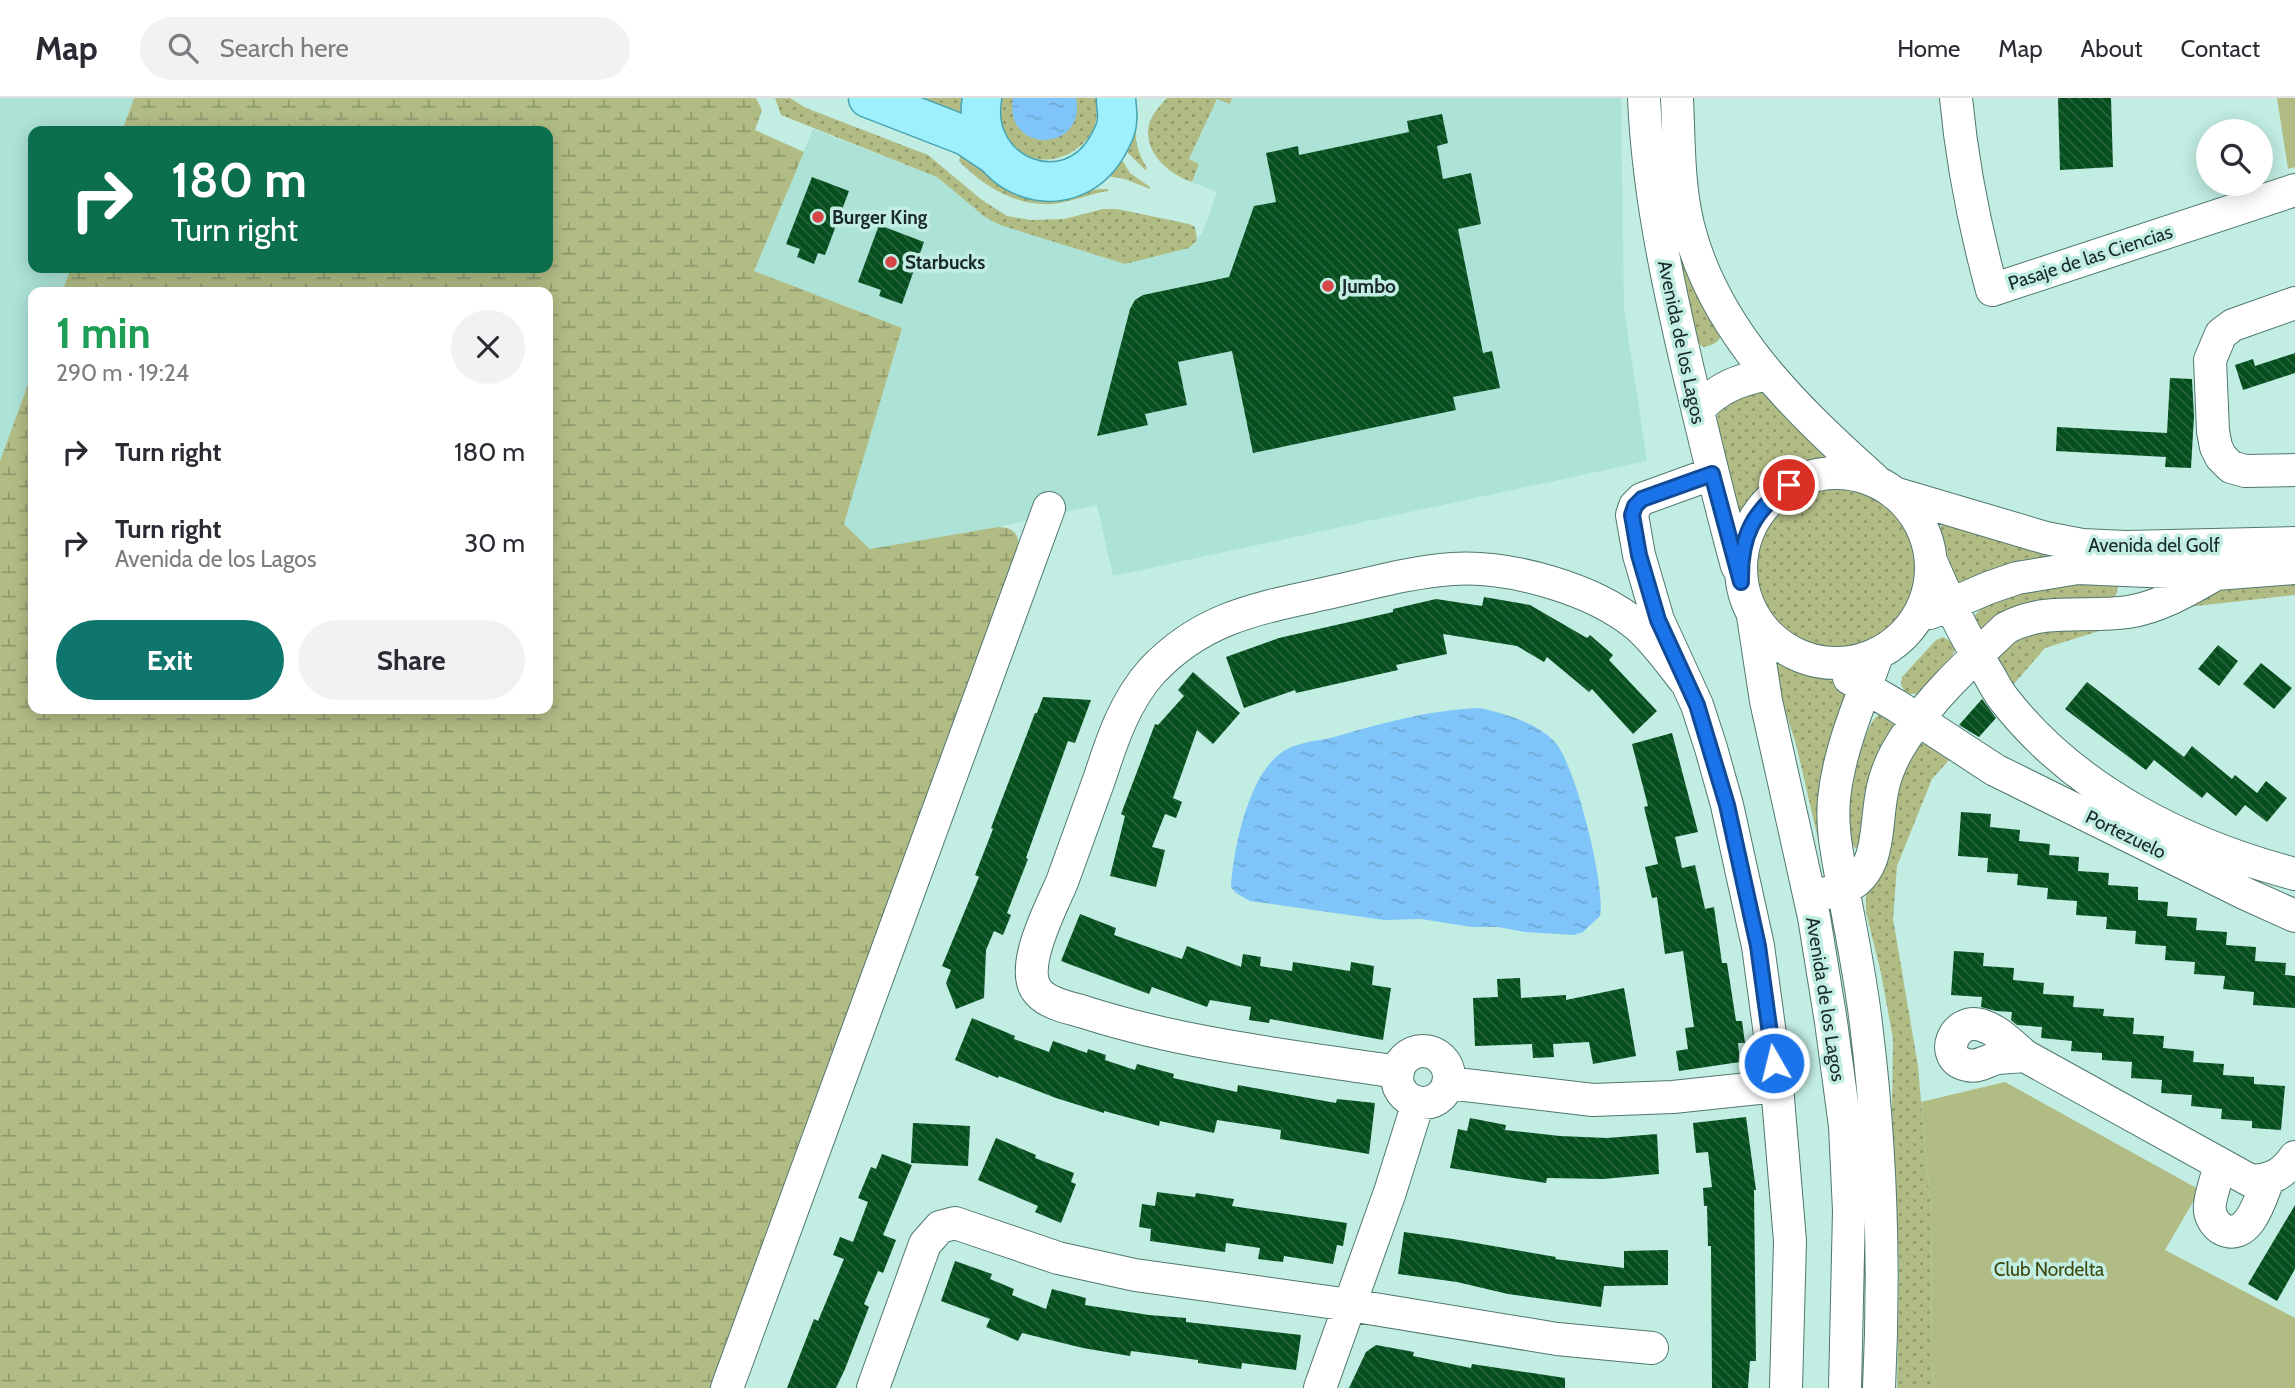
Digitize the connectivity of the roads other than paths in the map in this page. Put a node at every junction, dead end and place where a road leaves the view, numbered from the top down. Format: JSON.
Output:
{"nodes":[{"id":1,"x":868,"y":98,"type":"edge"},
{"id":2,"x":982,"y":98,"type":"edge"},
{"id":3,"x":1644,"y":98,"type":"edge"},
{"id":4,"x":1677,"y":98,"type":"edge"},
{"id":5,"x":1956,"y":98,"type":"edge"},
{"id":6,"x":1125,"y":106,"type":"edge"},
{"id":7,"x":993,"y":154,"type":"junction"},
{"id":8,"x":2295,"y":190,"type":"edge"},
{"id":9,"x":2295,"y":303,"type":"edge"},
{"id":10,"x":1766,"y":374,"type":"junction"},
{"id":11,"x":1698,"y":410,"type":"junction"},
{"id":12,"x":2295,"y":470,"type":"edge"},
{"id":13,"x":1712,"y":474,"type":"junction"},
{"id":14,"x":1886,"y":488,"type":"junction"},
{"id":15,"x":1049,"y":509,"type":"dead end"},
{"id":16,"x":2295,"y":543,"type":"edge"},
{"id":17,"x":1639,"y":555,"type":"junction"},
{"id":18,"x":2125,"y":558,"type":"junction"},
{"id":19,"x":1931,"y":561,"type":"junction"},
{"id":20,"x":2295,"y":568,"type":"edge"},
{"id":21,"x":2216,"y":574,"type":"junction"},
{"id":22,"x":1741,"y":582,"type":"junction"},
{"id":23,"x":1588,"y":597,"type":"junction"},
{"id":24,"x":1950,"y":605,"type":"junction"},
{"id":25,"x":2127,"y":612,"type":"junction"},
{"id":26,"x":1753,"y":616,"type":"junction"},
{"id":27,"x":1916,"y":619,"type":"junction"},
{"id":28,"x":1878,"y":653,"type":"junction"},
{"id":29,"x":1977,"y":656,"type":"junction"},
{"id":30,"x":1824,"y":663,"type":"junction"},
{"id":31,"x":1685,"y":681,"type":"junction"},
{"id":32,"x":1865,"y":687,"type":"junction"},
{"id":33,"x":1918,"y":719,"type":"junction"},
{"id":34,"x":2295,"y":874,"type":"edge"},
{"id":35,"x":1844,"y":890,"type":"junction"},
{"id":36,"x":1810,"y":895,"type":"junction"},
{"id":37,"x":2295,"y":916,"type":"edge"},
{"id":38,"x":2025,"y":1056,"type":"dead end"},
{"id":39,"x":1398,"y":1072,"type":"junction"},
{"id":40,"x":1448,"y":1083,"type":"junction"},
{"id":41,"x":1777,"y":1086,"type":"junction"},
{"id":42,"x":1418,"y":1103,"type":"junction"},
{"id":43,"x":2295,"y":1157,"type":"edge"},
{"id":44,"x":2220,"y":1164,"type":"junction"},
{"id":45,"x":2268,"y":1180,"type":"junction"},
{"id":46,"x":1350,"y":1305,"type":"junction"},
{"id":47,"x":1653,"y":1348,"type":"dead end"},
{"id":48,"x":727,"y":1388,"type":"edge"},
{"id":49,"x":873,"y":1388,"type":"edge"},
{"id":50,"x":1320,"y":1388,"type":"edge"},
{"id":51,"x":1786,"y":1388,"type":"edge"},
{"id":52,"x":1844,"y":1388,"type":"edge"},
{"id":53,"x":1879,"y":1388,"type":"edge"}],
"edges":[{"from":1,"to":7,"type":"main road"},
{"from":2,"to":7,"type":"main road"},
{"from":3,"to":11,"type":"street","name":"Avenida de los Lagos"},
{"from":4,"to":10,"type":"street","name":"Avenida de los Lagos"},
{"from":5,"to":8,"type":"street","name":"Pasaje de las Ciencias"},
{"from":6,"to":7,"type":"main road"},
{"from":9,"to":12,"type":"street"},
{"from":10,"to":11,"type":"street"},
{"from":10,"to":14,"type":"street","name":"Avenida de los Lagos"},
{"from":11,"to":13,"type":"street","name":"Avenida de los Lagos"},
{"from":13,"to":17,"type":"street"},
{"from":13,"to":22,"type":"street","name":"Avenida de los Lagos"},
{"from":14,"to":18,"type":"street","name":"Avenida del Golf"},
{"from":14,"to":19,"type":"street"},
{"from":14,"to":22,"type":"street"},
{"from":15,"to":48,"type":"street"},
{"from":16,"to":18,"type":"street","name":"Avenida del Golf"},
{"from":17,"to":23,"type":"street"},
{"from":17,"to":31,"type":"street"},
{"from":18,"to":21,"type":"street","name":"Avenida del Golf"},
{"from":18,"to":24,"type":"street","name":"Avenida del Golf"},
{"from":18,"to":25,"type":"street"},
{"from":19,"to":24,"type":"street","name":"Portezuelo"},
{"from":19,"to":27,"type":"street"},
{"from":20,"to":21,"type":"street","name":"Avenida del Golf"},
{"from":21,"to":25,"type":"street"},
{"from":22,"to":26,"type":"street"},
{"from":23,"to":31,"type":"street"},
{"from":23,"to":39,"type":"street"},
{"from":24,"to":27,"type":"street","name":"Avenida del Golf"},
{"from":24,"to":29,"type":"street","name":"Portezuelo"},
{"from":25,"to":29,"type":"street"},
{"from":26,"to":30,"type":"street"},
{"from":26,"to":36,"type":"street","name":"Avenida de los Lagos"},
{"from":27,"to":28,"type":"street"},
{"from":28,"to":30,"type":"street"},
{"from":28,"to":32,"type":"street","name":"Avenida de los Lagos"},
{"from":29,"to":33,"type":"street"},
{"from":29,"to":34,"type":"street","name":"Portezuelo"},
{"from":30,"to":32,"type":"street","name":"Portezuelo"},
{"from":31,"to":41,"type":"street"},
{"from":32,"to":33,"type":"street","name":"Portezuelo"},
{"from":32,"to":35,"type":"street","name":"Avenida de los Lagos"},
{"from":33,"to":35,"type":"street"},
{"from":33,"to":37,"type":"street","name":"Portezuelo"},
{"from":35,"to":36,"type":"street"},
{"from":35,"to":53,"type":"street","name":"Avenida de los Lagos"},
{"from":36,"to":52,"type":"street","name":"Avenida de los Lagos"},
{"from":38,"to":44,"type":"street"},
{"from":39,"to":40,"type":"street"},
{"from":39,"to":42,"type":"street"},
{"from":40,"to":41,"type":"street"},
{"from":40,"to":42,"type":"street"},
{"from":41,"to":51,"type":"street"},
{"from":42,"to":46,"type":"street"},
{"from":43,"to":45,"type":"street"},
{"from":44,"to":45,"type":"street"},
{"from":44,"to":45,"type":"street"},
{"from":46,"to":47,"type":"street"},
{"from":46,"to":49,"type":"street"},
{"from":46,"to":50,"type":"street"}]}
